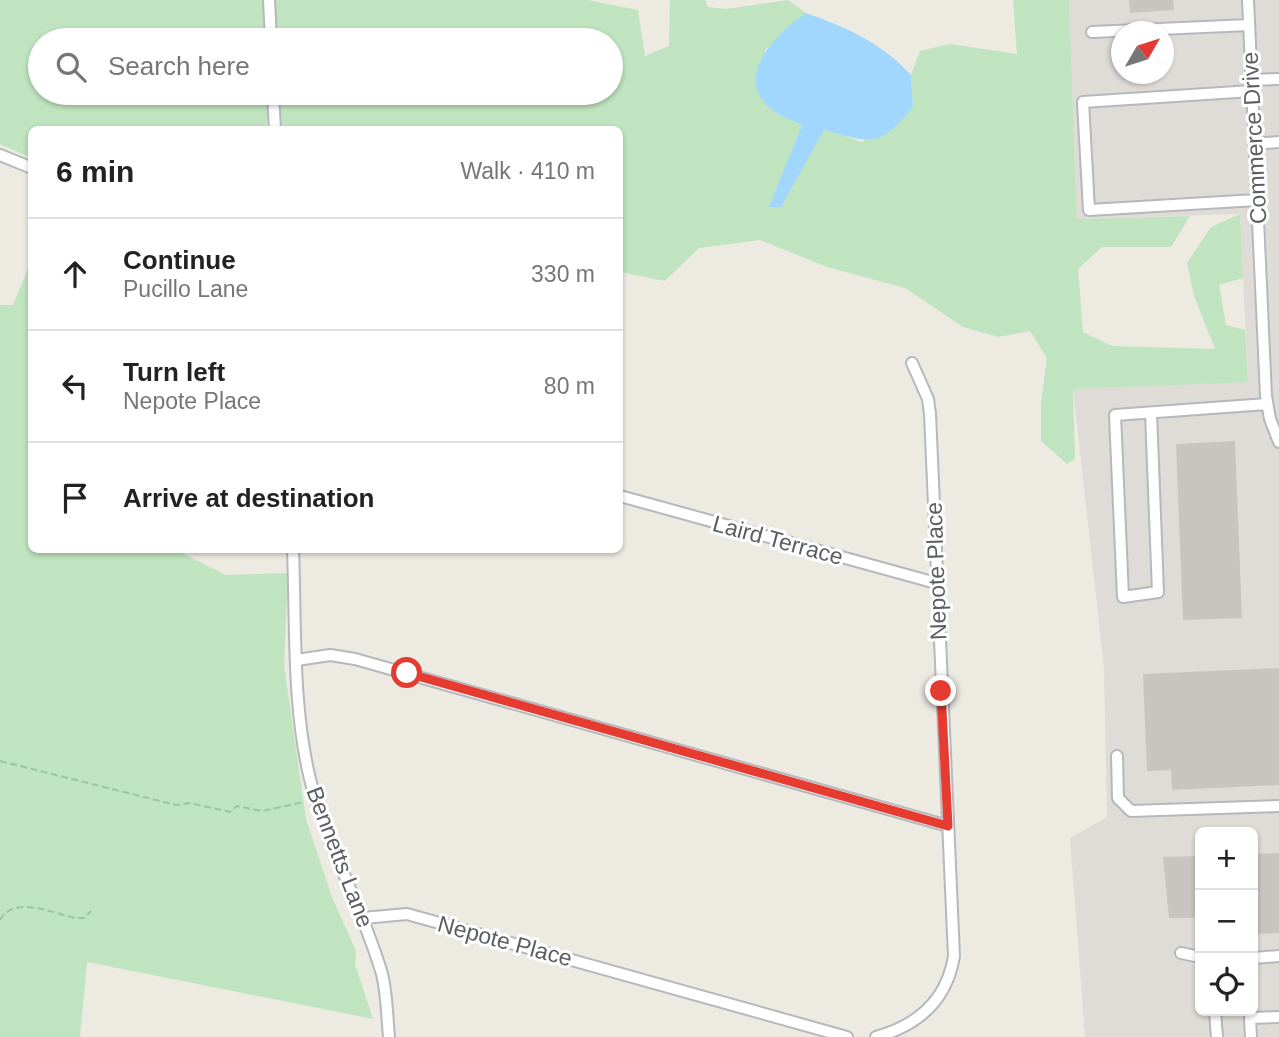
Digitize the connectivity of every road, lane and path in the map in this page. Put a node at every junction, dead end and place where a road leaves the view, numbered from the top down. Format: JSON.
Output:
{"nodes":[{"id":1,"x":269,"y":0,"type":"edge"},
{"id":2,"x":1248,"y":0,"type":"edge"},
{"id":3,"x":1249,"y":25,"type":"junction"},
{"id":4,"x":270,"y":28,"type":"edge"},
{"id":5,"x":1092,"y":32,"type":"dead end"},
{"id":6,"x":1279,"y":79,"type":"edge"},
{"id":7,"x":1252,"y":85,"type":"junction"},
{"id":8,"x":274,"y":105,"type":"edge"},
{"id":9,"x":275,"y":126,"type":"edge"},
{"id":10,"x":1279,"y":142,"type":"edge"},
{"id":11,"x":1254,"y":144,"type":"junction"},
{"id":12,"x":0,"y":155,"type":"edge"},
{"id":13,"x":28,"y":166,"type":"edge"},
{"id":14,"x":1257,"y":200,"type":"junction"},
{"id":15,"x":912,"y":363,"type":"dead end"},
{"id":16,"x":1279,"y":370,"type":"edge"},
{"id":17,"x":1265,"y":371,"type":"junction"},
{"id":18,"x":1267,"y":404,"type":"junction"},
{"id":19,"x":1151,"y":413,"type":"junction"},
{"id":20,"x":1279,"y":442,"type":"edge"},
{"id":21,"x":623,"y":497,"type":"edge"},
{"id":22,"x":293,"y":553,"type":"edge"},
{"id":23,"x":936,"y":583,"type":"junction"},
{"id":24,"x":297,"y":660,"type":"junction"},
{"id":25,"x":1118,"y":756,"type":"dead end"},
{"id":26,"x":0,"y":761,"type":"edge"},
{"id":27,"x":316,"y":800,"type":"junction"},
{"id":28,"x":1279,"y":806,"type":"edge"},
{"id":29,"x":948,"y":826,"type":"junction"},
{"id":30,"x":92,"y":911,"type":"dead end"},
{"id":31,"x":363,"y":918,"type":"junction"},
{"id":32,"x":0,"y":920,"type":"edge"},
{"id":33,"x":1181,"y":953,"type":"dead end"},
{"id":34,"x":1195,"y":956,"type":"edge"},
{"id":35,"x":1279,"y":957,"type":"edge"},
{"id":36,"x":1258,"y":958,"type":"edge"},
{"id":37,"x":1215,"y":1016,"type":"edge"},
{"id":38,"x":1279,"y":1017,"type":"edge"},
{"id":39,"x":389,"y":1037,"type":"edge"},
{"id":40,"x":847,"y":1037,"type":"edge"},
{"id":41,"x":876,"y":1037,"type":"edge"},
{"id":42,"x":1217,"y":1037,"type":"edge"},
{"id":43,"x":1251,"y":1037,"type":"edge"}],
"edges":[{"from":1,"to":4,"type":"street"},
{"from":2,"to":3,"type":"street","name":"Commerce Drive"},
{"from":3,"to":5,"type":"street"},
{"from":3,"to":7,"type":"street","name":"Commerce Drive"},
{"from":6,"to":7,"type":"street"},
{"from":7,"to":11,"type":"street","name":"Commerce Drive"},
{"from":7,"to":14,"type":"street"},
{"from":8,"to":9,"type":"street"},
{"from":10,"to":11,"type":"street"},
{"from":11,"to":14,"type":"street","name":"Commerce Drive"},
{"from":12,"to":13,"type":"street"},
{"from":14,"to":17,"type":"street","name":"Commerce Drive"},
{"from":15,"to":23,"type":"street","name":"Nepote Place"},
{"from":16,"to":17,"type":"street"},
{"from":17,"to":18,"type":"street","name":"Commerce Drive"},
{"from":18,"to":19,"type":"street"},
{"from":18,"to":20,"type":"street","name":"Commerce Drive"},
{"from":19,"to":19,"type":"street"},
{"from":21,"to":23,"type":"street","name":"Laird Terrace"},
{"from":22,"to":24,"type":"street","name":"Bennetts Lane"},
{"from":23,"to":29,"type":"street","name":"Nepote Place"},
{"from":24,"to":27,"type":"street","name":"Bennetts Lane"},
{"from":24,"to":29,"type":"street"},
{"from":25,"to":28,"type":"street"},
{"from":26,"to":27,"type":"path"},
{"from":27,"to":31,"type":"street","name":"Bennetts Lane"},
{"from":29,"to":41,"type":"street","name":"Nepote Place"},
{"from":30,"to":32,"type":"path"},
{"from":31,"to":39,"type":"street","name":"Bennetts Lane"},
{"from":31,"to":40,"type":"street","name":"Nepote Place"},
{"from":33,"to":34,"type":"street"},
{"from":35,"to":36,"type":"street"},
{"from":37,"to":42,"type":"street"},
{"from":38,"to":43,"type":"street"}]}
